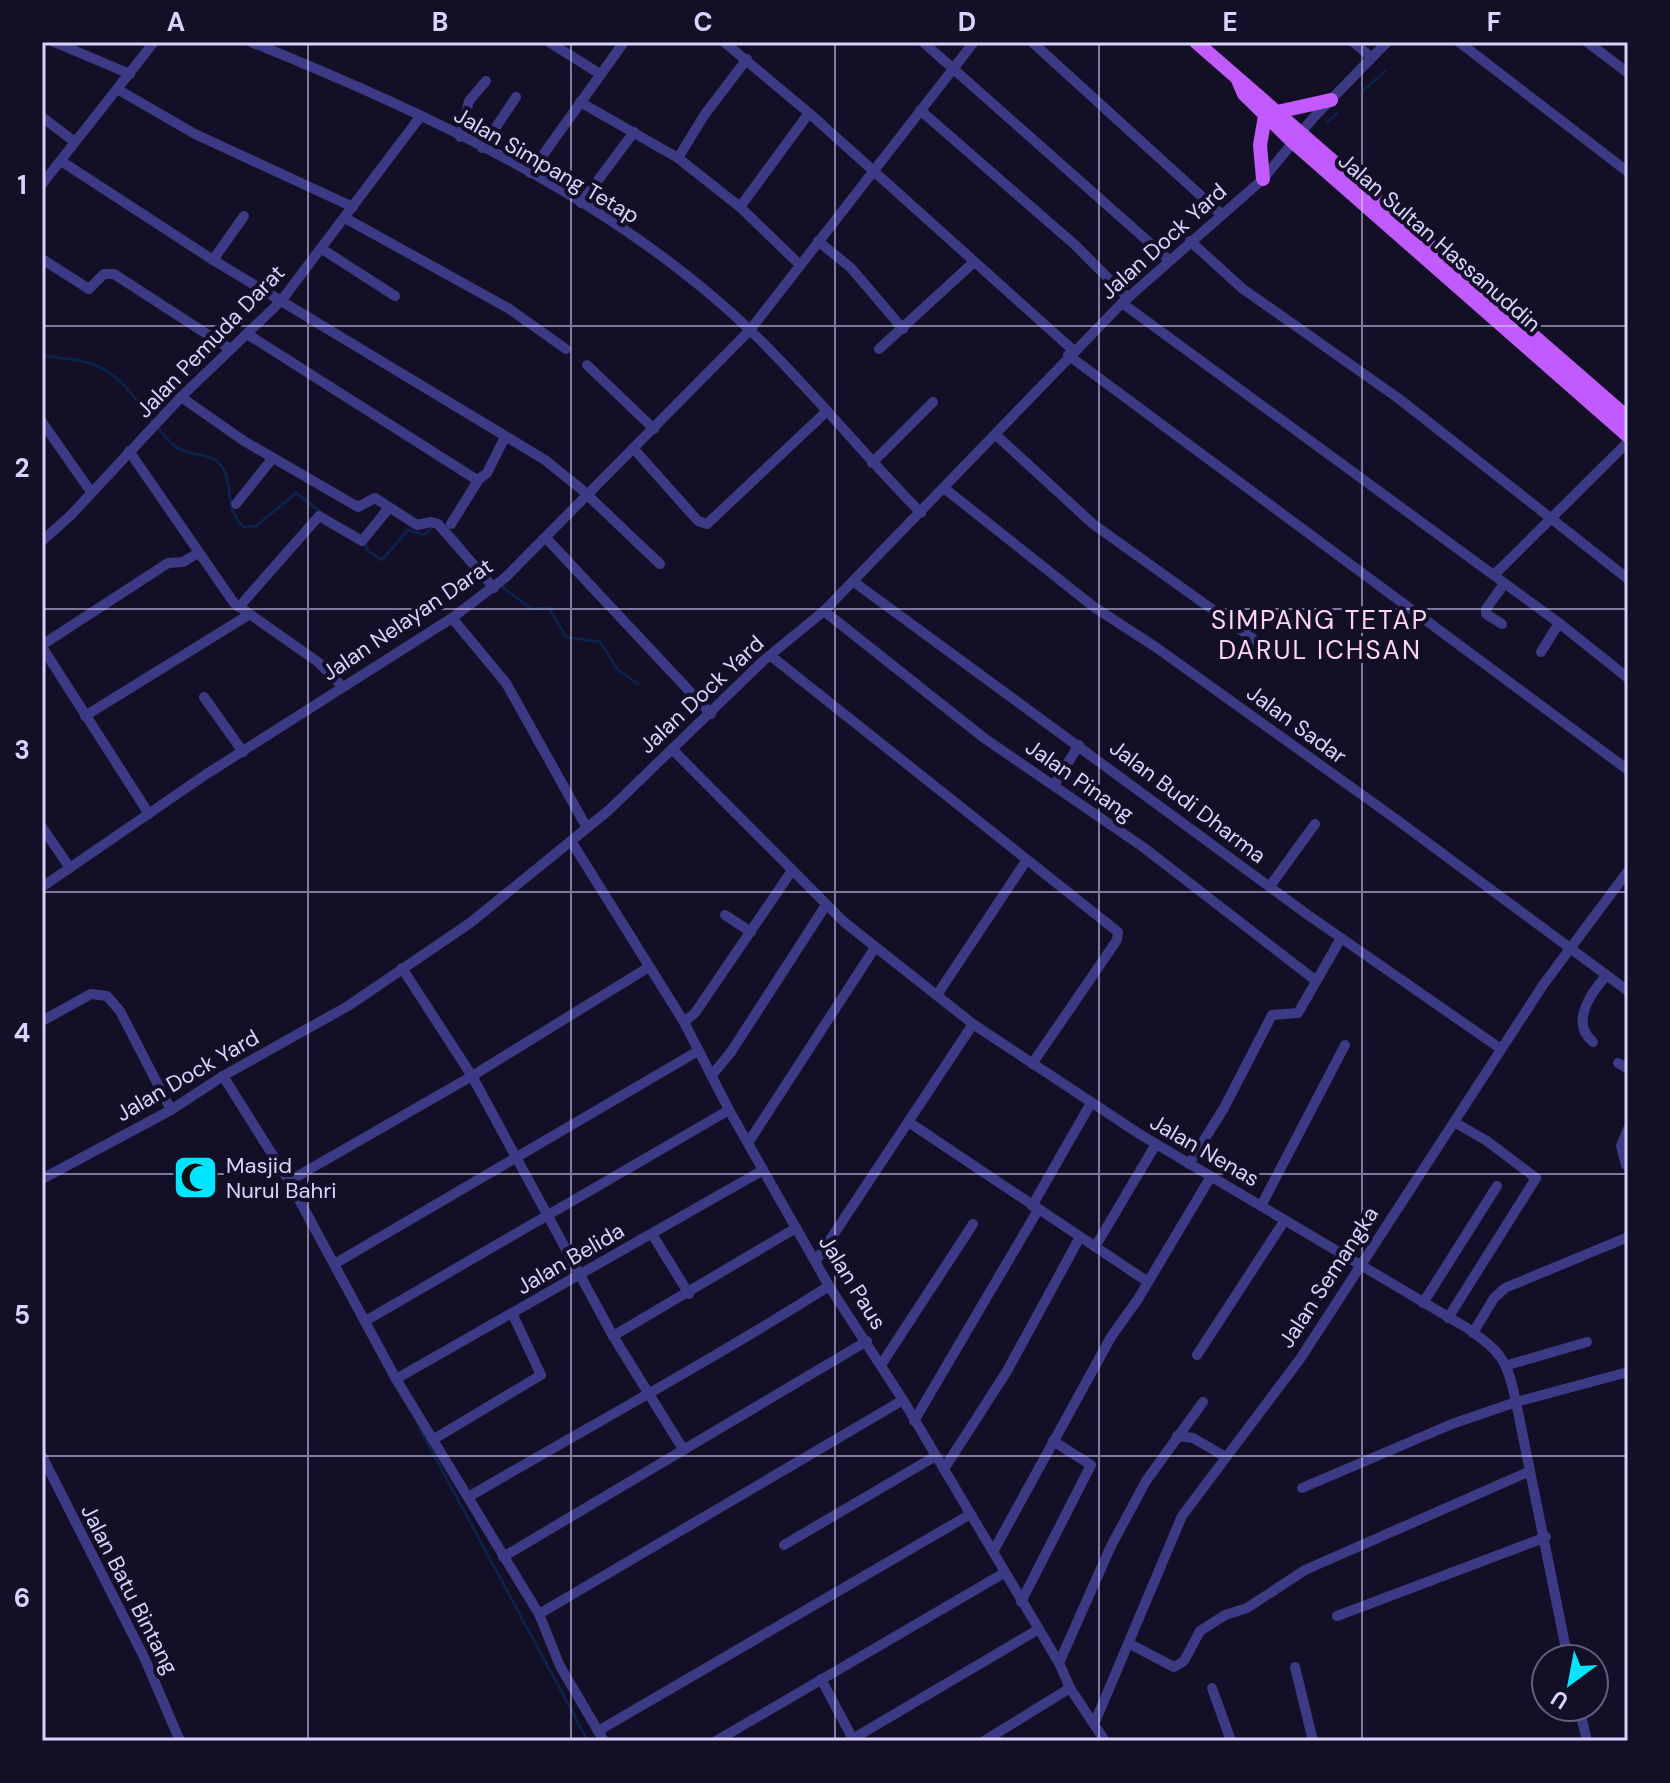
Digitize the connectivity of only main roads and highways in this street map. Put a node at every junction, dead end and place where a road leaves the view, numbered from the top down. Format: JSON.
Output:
{"nodes":[{"id":1,"x":1196,"y":42,"type":"edge"},
{"id":2,"x":1331,"y":100,"type":"road end"},
{"id":3,"x":1271,"y":114,"type":"junction"},
{"id":4,"x":1298,"y":137,"type":"junction"},
{"id":5,"x":1263,"y":179,"type":"road end"},
{"id":6,"x":1628,"y":418,"type":"edge"},
{"id":7,"x":1628,"y":439,"type":"edge"}],
"edges":[{"from":1,"to":3,"type":"main road","name":"Jalan Sultan Hassanuddin"},
{"from":2,"to":3,"type":"main road"},
{"from":3,"to":4,"type":"main road","name":"Jalan Sultan Hassanuddin"},
{"from":3,"to":5,"type":"main road"},
{"from":4,"to":6,"type":"main road","name":"Jalan Sultan Hassanuddin"},
{"from":4,"to":7,"type":"main road","name":"Jalan Sultan Hassanuddin"}]}
